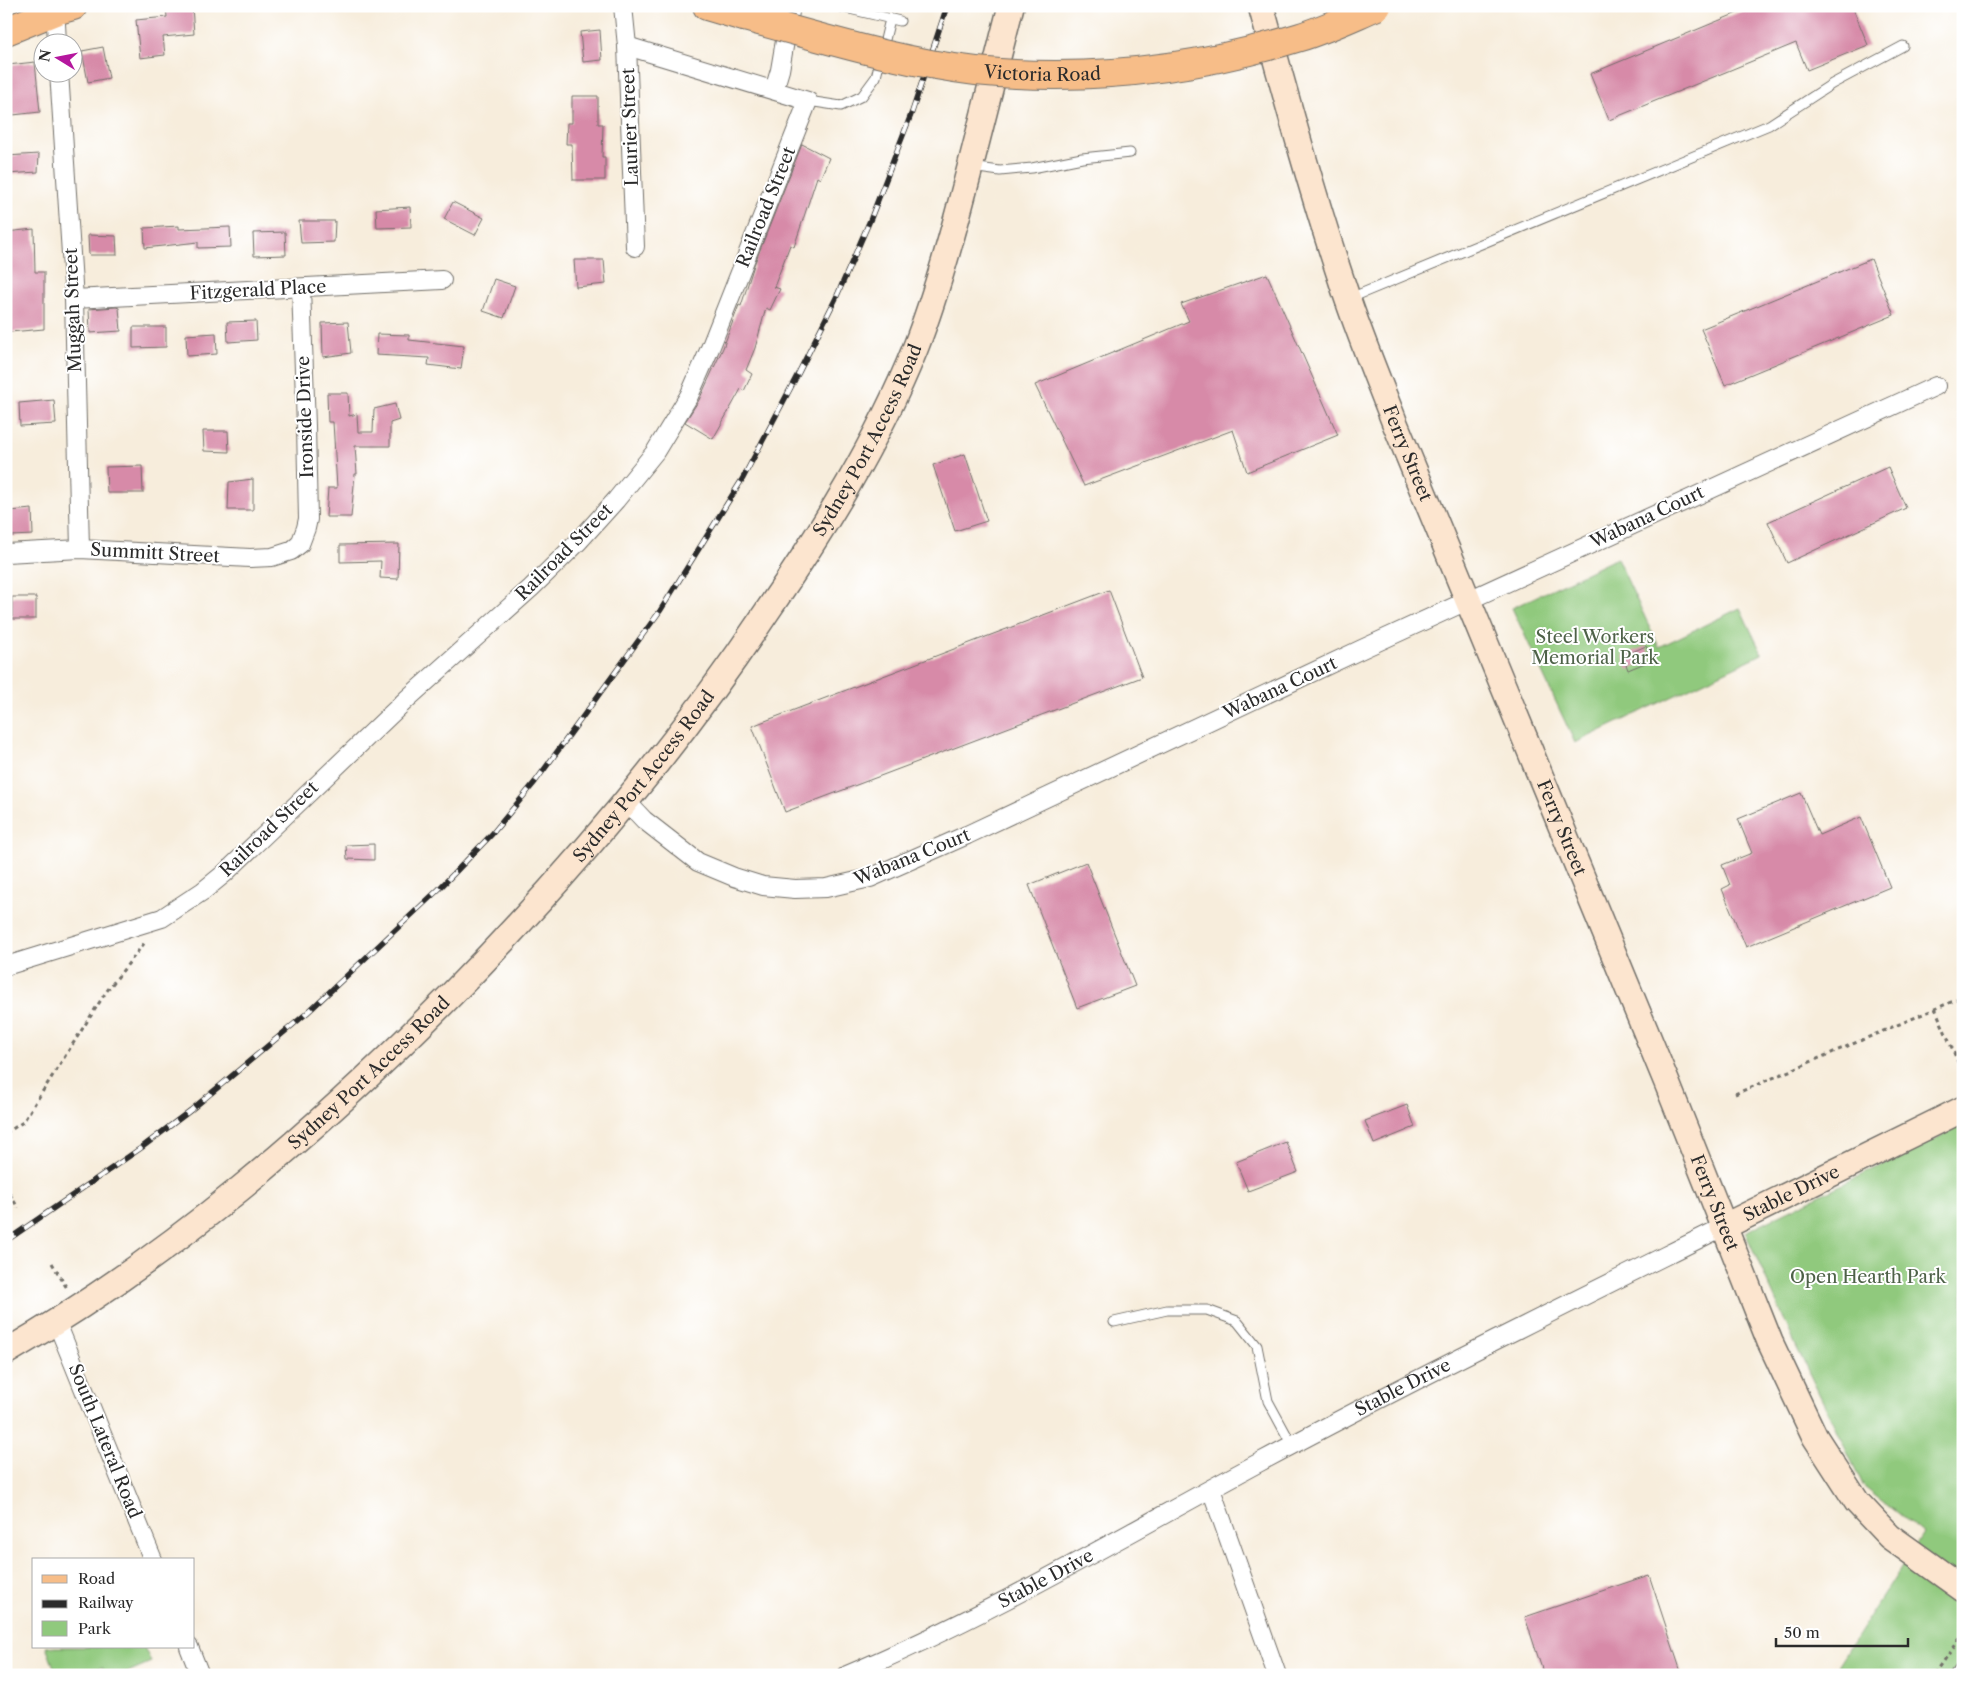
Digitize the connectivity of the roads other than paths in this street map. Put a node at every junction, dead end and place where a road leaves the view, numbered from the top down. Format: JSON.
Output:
{"nodes":[{"id":1,"x":623,"y":6,"type":"edge"},
{"id":2,"x":707,"y":6,"type":"edge"},
{"id":3,"x":791,"y":6,"type":"edge"},
{"id":4,"x":838,"y":6,"type":"edge"},
{"id":5,"x":1011,"y":6,"type":"edge"},
{"id":6,"x":1261,"y":6,"type":"edge"},
{"id":7,"x":1377,"y":6,"type":"edge"},
{"id":8,"x":61,"y":8,"type":"edge"},
{"id":9,"x":890,"y":19,"type":"junction"},
{"id":10,"x":900,"y":21,"type":"dead end"},
{"id":11,"x":6,"y":31,"type":"edge"},
{"id":12,"x":59,"y":32,"type":"edge"},
{"id":13,"x":627,"y":46,"type":"junction"},
{"id":14,"x":1903,"y":46,"type":"dead end"},
{"id":15,"x":60,"y":82,"type":"edge"},
{"id":16,"x":774,"y":90,"type":"junction"},
{"id":17,"x":808,"y":101,"type":"junction"},
{"id":18,"x":1130,"y":153,"type":"dead end"},
{"id":19,"x":971,"y":167,"type":"junction"},
{"id":20,"x":635,"y":247,"type":"dead end"},
{"id":21,"x":442,"y":280,"type":"dead end"},
{"id":22,"x":301,"y":288,"type":"junction"},
{"id":23,"x":74,"y":299,"type":"junction"},
{"id":24,"x":1348,"y":299,"type":"junction"},
{"id":25,"x":1936,"y":386,"type":"dead end"},
{"id":26,"x":300,"y":544,"type":"joint"},
{"id":27,"x":80,"y":549,"type":"junction"},
{"id":28,"x":6,"y":552,"type":"edge"},
{"id":29,"x":1469,"y":599,"type":"junction"},
{"id":30,"x":627,"y":802,"type":"junction"},
{"id":31,"x":6,"y":966,"type":"edge"},
{"id":32,"x":1963,"y":1109,"type":"edge"},
{"id":33,"x":1723,"y":1227,"type":"junction"},
{"id":34,"x":1114,"y":1322,"type":"dead end"},
{"id":35,"x":57,"y":1323,"type":"junction"},
{"id":36,"x":6,"y":1352,"type":"edge"},
{"id":37,"x":1292,"y":1445,"type":"junction"},
{"id":38,"x":1211,"y":1489,"type":"junction"},
{"id":39,"x":152,"y":1558,"type":"edge"},
{"id":40,"x":1963,"y":1590,"type":"edge"},
{"id":41,"x":188,"y":1648,"type":"edge"},
{"id":42,"x":1963,"y":1665,"type":"edge"},
{"id":43,"x":200,"y":1675,"type":"edge"},
{"id":44,"x":847,"y":1675,"type":"edge"},
{"id":45,"x":1277,"y":1675,"type":"edge"},
{"id":46,"x":1956,"y":1675,"type":"edge"}],
"edges":[{"from":1,"to":13,"type":"street","name":"Laurier Street"},
{"from":2,"to":7,"type":"main road","name":"Victoria Road","bridge":true},
{"from":3,"to":16,"type":"street"},
{"from":4,"to":9,"type":"lane"},
{"from":5,"to":19,"type":"street","name":"Sydney Port Access Road"},
{"from":6,"to":24,"type":"street","name":"Ferry Street"},
{"from":8,"to":11,"type":"main road"},
{"from":8,"to":12,"type":"street"},
{"from":9,"to":10,"type":"lane"},
{"from":9,"to":17,"type":"lane"},
{"from":13,"to":16,"type":"street"},
{"from":13,"to":20,"type":"street","name":"Laurier Street"},
{"from":14,"to":24,"type":"lane"},
{"from":15,"to":23,"type":"street","name":"Muggah Street"},
{"from":16,"to":17,"type":"street"},
{"from":17,"to":31,"type":"street","name":"Railroad Street"},
{"from":18,"to":19,"type":"lane"},
{"from":19,"to":30,"type":"street","name":"Sydney Port Access Road"},
{"from":21,"to":22,"type":"street","name":"Fitzgerald Place"},
{"from":22,"to":23,"type":"street","name":"Fitzgerald Place"},
{"from":22,"to":26,"type":"street","name":"Ironside Drive"},
{"from":23,"to":27,"type":"street","name":"Muggah Street"},
{"from":24,"to":29,"type":"street","name":"Ferry Street"},
{"from":25,"to":29,"type":"street","name":"Wabana Court"},
{"from":26,"to":27,"type":"street","name":"Summitt Street"},
{"from":27,"to":28,"type":"street","name":"Summitt Street"},
{"from":29,"to":30,"type":"street","name":"Wabana Court"},
{"from":29,"to":33,"type":"street","name":"Ferry Street"},
{"from":30,"to":35,"type":"street","name":"Sydney Port Access Road"},
{"from":32,"to":33,"type":"street","name":"Stable Drive"},
{"from":33,"to":37,"type":"street","name":"Stable Drive"},
{"from":33,"to":40,"type":"street","name":"Ferry Street"},
{"from":34,"to":37,"type":"lane"},
{"from":35,"to":36,"type":"street","name":"Sydney Port Access Road"},
{"from":35,"to":39,"type":"street","name":"South Lateral Road"},
{"from":37,"to":38,"type":"street","name":"Stable Drive"},
{"from":38,"to":44,"type":"street","name":"Stable Drive"},
{"from":38,"to":45,"type":"street"},
{"from":41,"to":43,"type":"street"},
{"from":42,"to":46,"type":"lane"}]}
